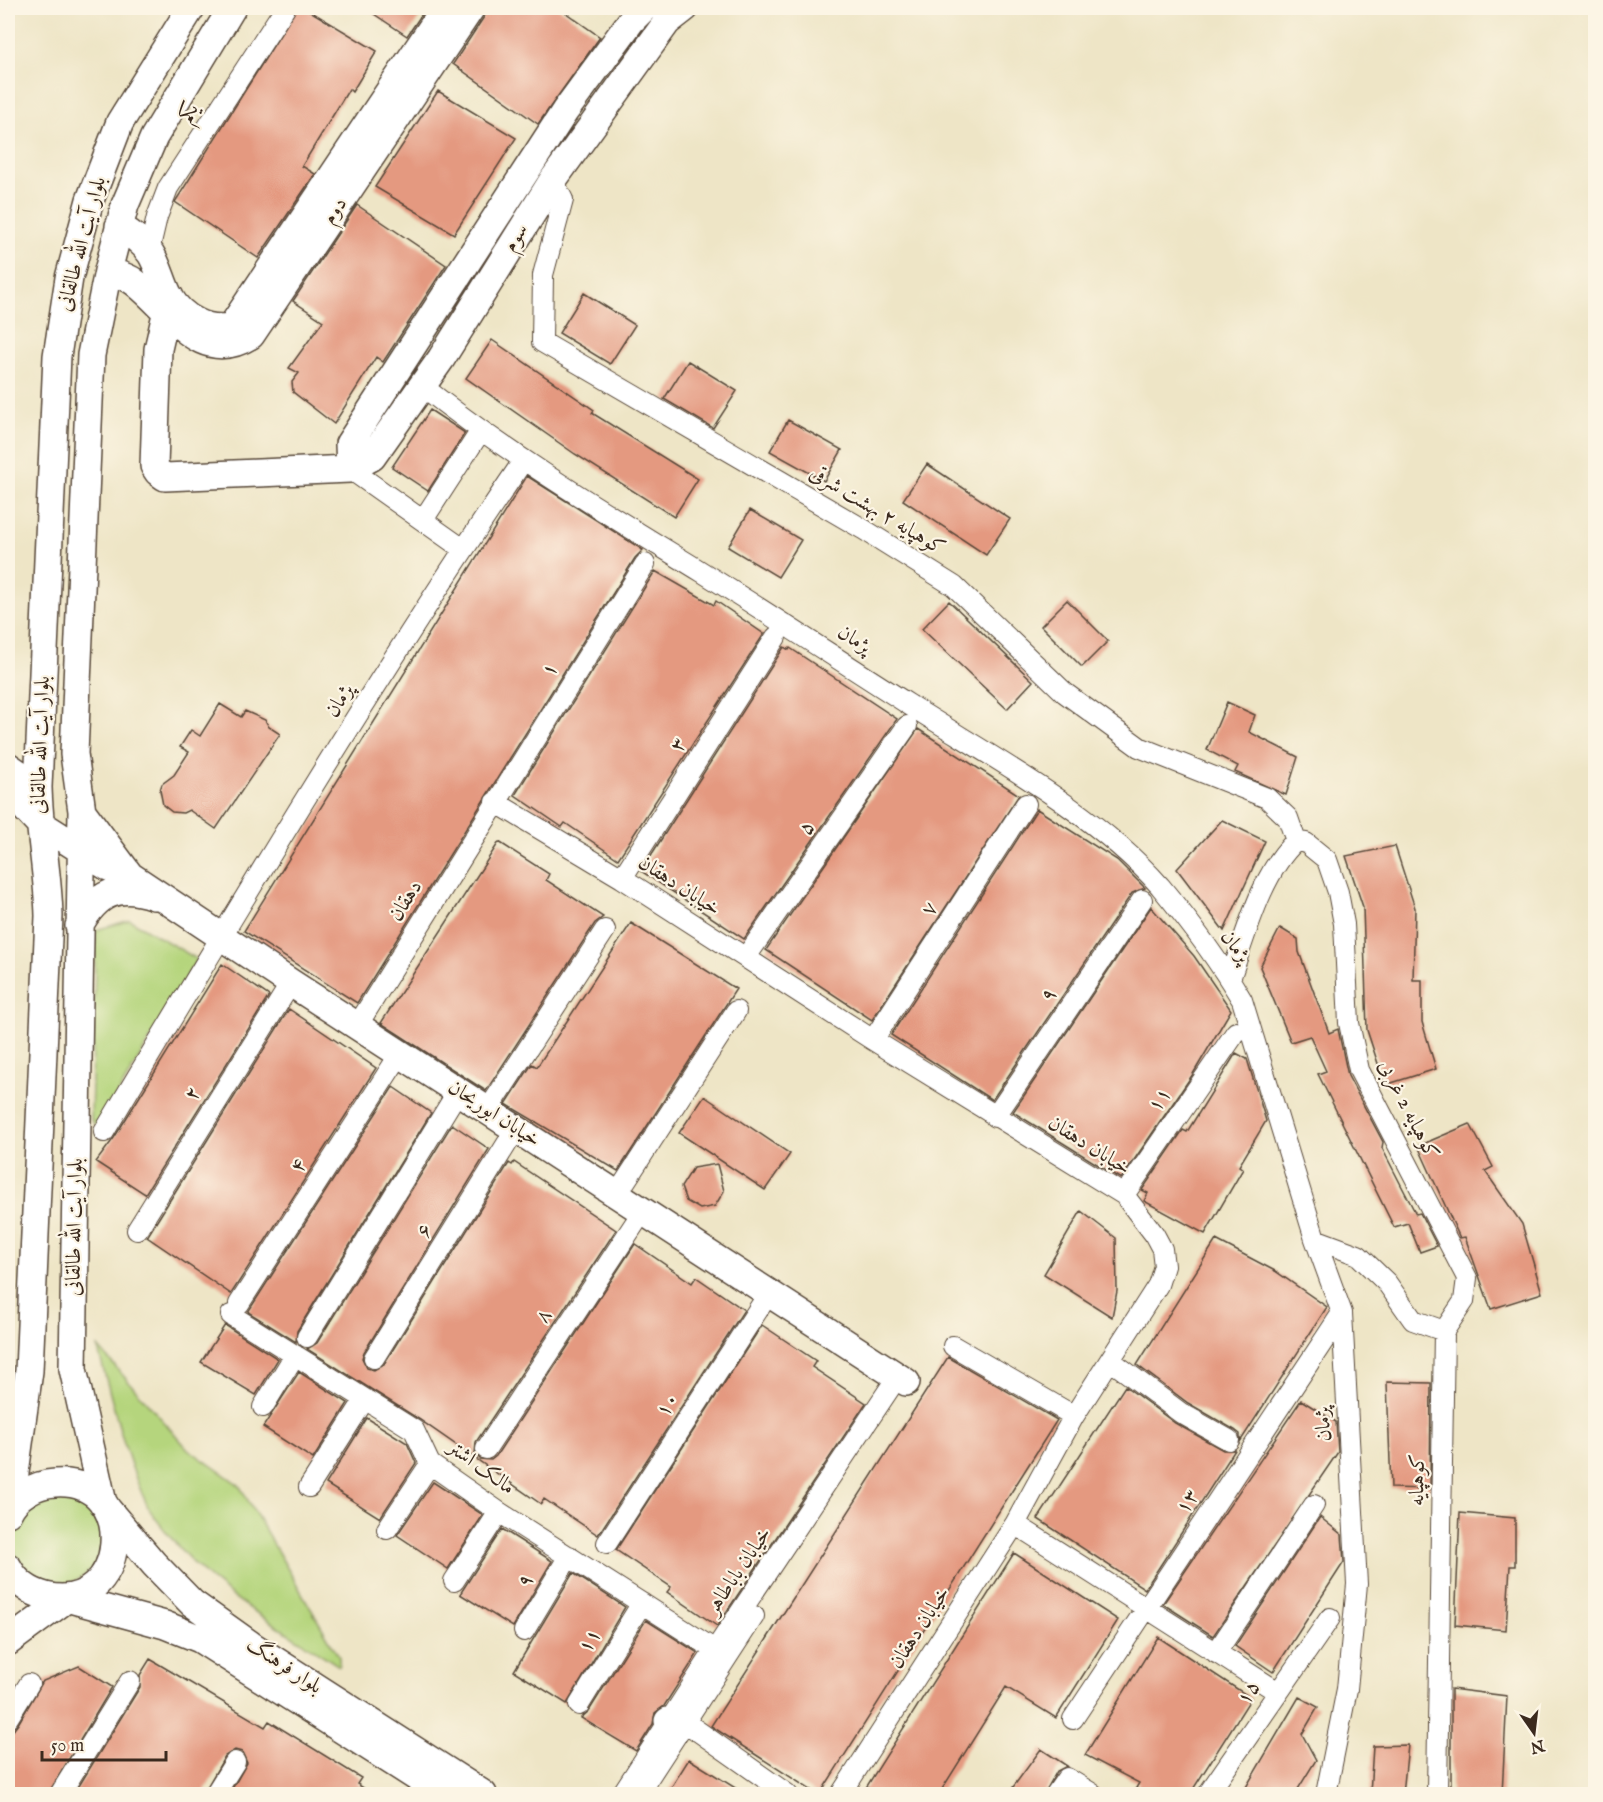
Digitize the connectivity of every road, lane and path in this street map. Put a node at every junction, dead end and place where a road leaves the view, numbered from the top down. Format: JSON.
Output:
{"nodes":[{"id":1,"x":191,"y":8,"type":"edge"},
{"id":2,"x":232,"y":8,"type":"edge"},
{"id":3,"x":285,"y":8,"type":"edge"},
{"id":4,"x":445,"y":8,"type":"edge"},
{"id":5,"x":471,"y":8,"type":"edge"},
{"id":6,"x":644,"y":8,"type":"edge"},
{"id":7,"x":685,"y":8,"type":"edge"},
{"id":8,"x":553,"y":180,"type":"junction"},
{"id":9,"x":119,"y":226,"type":"junction"},
{"id":10,"x":149,"y":251,"type":"junction"},
{"id":11,"x":108,"y":271,"type":"junction"},
{"id":12,"x":169,"y":306,"type":"junction"},
{"id":13,"x":236,"y":334,"type":"junction"},
{"id":14,"x":421,"y":385,"type":"junction"},
{"id":15,"x":480,"y":432,"type":"junction"},
{"id":16,"x":523,"y":461,"type":"junction"},
{"id":17,"x":350,"y":469,"type":"junction"},
{"id":18,"x":423,"y":520,"type":"junction"},
{"id":19,"x":463,"y":549,"type":"junction"},
{"id":20,"x":645,"y":564,"type":"dead end"},
{"id":21,"x":776,"y":637,"type":"dead end"},
{"id":22,"x":907,"y":726,"type":"dead end"},
{"id":23,"x":8,"y":766,"type":"edge"},
{"id":24,"x":38,"y":782,"type":"junction"},
{"id":25,"x":8,"y":790,"type":"edge"},
{"id":26,"x":80,"y":800,"type":"junction"},
{"id":27,"x":495,"y":802,"type":"junction"},
{"id":28,"x":1026,"y":804,"type":"dead end"},
{"id":29,"x":39,"y":824,"type":"junction"},
{"id":30,"x":1296,"y":842,"type":"junction"},
{"id":31,"x":80,"y":850,"type":"junction"},
{"id":32,"x":129,"y":874,"type":"junction"},
{"id":33,"x":622,"y":878,"type":"junction"},
{"id":34,"x":163,"y":899,"type":"junction"},
{"id":35,"x":1142,"y":900,"type":"dead end"},
{"id":36,"x":79,"y":926,"type":"junction"},
{"id":37,"x":605,"y":930,"type":"dead end"},
{"id":38,"x":221,"y":937,"type":"junction"},
{"id":39,"x":746,"y":957,"type":"junction"},
{"id":40,"x":1230,"y":979,"type":"junction"},
{"id":41,"x":291,"y":983,"type":"junction"},
{"id":42,"x":736,"y":1011,"type":"dead end"},
{"id":43,"x":357,"y":1026,"type":"junction"},
{"id":44,"x":1236,"y":1032,"type":"dead end"},
{"id":45,"x":873,"y":1040,"type":"junction"},
{"id":46,"x":400,"y":1054,"type":"junction"},
{"id":47,"x":458,"y":1090,"type":"junction"},
{"id":48,"x":488,"y":1110,"type":"junction"},
{"id":49,"x":995,"y":1117,"type":"junction"},
{"id":50,"x":516,"y":1129,"type":"junction"},
{"id":51,"x":104,"y":1132,"type":"dead end"},
{"id":52,"x":617,"y":1194,"type":"junction"},
{"id":53,"x":1124,"y":1195,"type":"junction"},
{"id":54,"x":643,"y":1210,"type":"junction"},
{"id":55,"x":136,"y":1230,"type":"dead end"},
{"id":56,"x":1316,"y":1239,"type":"junction"},
{"id":57,"x":769,"y":1293,"type":"junction"},
{"id":58,"x":235,"y":1309,"type":"joint"},
{"id":59,"x":1342,"y":1313,"type":"junction"},
{"id":60,"x":1444,"y":1331,"type":"junction"},
{"id":61,"x":307,"y":1337,"type":"dead end"},
{"id":62,"x":953,"y":1346,"type":"dead end"},
{"id":63,"x":295,"y":1355,"type":"junction"},
{"id":64,"x":374,"y":1358,"type":"dead end"},
{"id":65,"x":1110,"y":1360,"type":"junction"},
{"id":66,"x":902,"y":1379,"type":"junction"},
{"id":67,"x":365,"y":1399,"type":"junction"},
{"id":68,"x":263,"y":1407,"type":"dead end"},
{"id":69,"x":1074,"y":1416,"type":"junction"},
{"id":70,"x":1229,"y":1440,"type":"dead end"},
{"id":71,"x":486,"y":1449,"type":"dead end"},
{"id":72,"x":430,"y":1464,"type":"junction"},
{"id":73,"x":309,"y":1487,"type":"dead end"},
{"id":74,"x":1314,"y":1505,"type":"dead end"},
{"id":75,"x":105,"y":1507,"type":"junction"},
{"id":76,"x":9,"y":1511,"type":"edge"},
{"id":77,"x":499,"y":1512,"type":"junction"},
{"id":78,"x":1015,"y":1524,"type":"junction"},
{"id":79,"x":387,"y":1529,"type":"dead end"},
{"id":80,"x":607,"y":1543,"type":"dead end"},
{"id":81,"x":569,"y":1556,"type":"junction"},
{"id":82,"x":8,"y":1567,"type":"edge"},
{"id":83,"x":454,"y":1581,"type":"dead end"},
{"id":84,"x":67,"y":1599,"type":"junction"},
{"id":85,"x":642,"y":1603,"type":"junction"},
{"id":86,"x":1146,"y":1608,"type":"junction"},
{"id":87,"x":1330,"y":1618,"type":"dead end"},
{"id":88,"x":524,"y":1631,"type":"dead end"},
{"id":89,"x":8,"y":1642,"type":"edge"},
{"id":90,"x":715,"y":1650,"type":"junction"},
{"id":91,"x":1216,"y":1653,"type":"junction"},
{"id":92,"x":130,"y":1681,"type":"dead end"},
{"id":93,"x":29,"y":1684,"type":"dead end"},
{"id":94,"x":1278,"y":1692,"type":"junction"},
{"id":95,"x":579,"y":1705,"type":"dead end"},
{"id":96,"x":8,"y":1718,"type":"edge"},
{"id":97,"x":1073,"y":1719,"type":"dead end"},
{"id":98,"x":676,"y":1721,"type":"junction"},
{"id":99,"x":235,"y":1762,"type":"dead end"},
{"id":100,"x":60,"y":1794,"type":"edge"},
{"id":101,"x":215,"y":1794,"type":"edge"},
{"id":102,"x":443,"y":1794,"type":"edge"},
{"id":103,"x":483,"y":1794,"type":"edge"},
{"id":104,"x":622,"y":1794,"type":"edge"},
{"id":105,"x":638,"y":1794,"type":"edge"},
{"id":106,"x":787,"y":1794,"type":"edge"},
{"id":107,"x":842,"y":1794,"type":"edge"},
{"id":108,"x":1056,"y":1794,"type":"edge"},
{"id":109,"x":1093,"y":1794,"type":"edge"},
{"id":110,"x":1208,"y":1794,"type":"edge"},
{"id":111,"x":1326,"y":1794,"type":"edge"},
{"id":112,"x":1437,"y":1794,"type":"edge"}],
"edges":[{"from":1,"to":24,"type":"main road","name":"بلوار آیت الله طالقانی"},
{"from":2,"to":9,"type":"main road","name":"بلوار آیت الله طالقانی"},
{"from":3,"to":10,"type":"street","name":"یکم"},
{"from":4,"to":13,"type":"main road","name":"دوم"},
{"from":5,"to":13,"type":"main road","name":"دوم"},
{"from":6,"to":17,"type":"main road","name":"سوم"},
{"from":7,"to":8,"type":"main road","name":"سوم"},
{"from":8,"to":14,"type":"main road","name":"سوم"},
{"from":8,"to":30,"type":"street","name":"کوهپایه ۲ بهشت شرقی"},
{"from":9,"to":10,"type":"main road"},
{"from":9,"to":11,"type":"main road","name":"بلوار آیت الله طالقانی"},
{"from":10,"to":12,"type":"main road"},
{"from":11,"to":12,"type":"main road"},
{"from":11,"to":26,"type":"main road","name":"بلوار آیت الله طالقانی"},
{"from":12,"to":13,"type":"main road"},
{"from":12,"to":17,"type":"main road"},
{"from":14,"to":15,"type":"street","name":"پژمان"},
{"from":14,"to":17,"type":"main road","name":"سوم"},
{"from":15,"to":16,"type":"street","name":"پژمان"},
{"from":15,"to":18,"type":"street"},
{"from":16,"to":19,"type":"street","name":"پژمان"},
{"from":16,"to":40,"type":"street","name":"پژمان"},
{"from":17,"to":18,"type":"street"},
{"from":18,"to":19,"type":"street"},
{"from":19,"to":38,"type":"street","name":"پژمان"},
{"from":20,"to":27,"type":"street","name":"۱"},
{"from":21,"to":33,"type":"street","name":"۳"},
{"from":22,"to":39,"type":"street","name":"۵"},
{"from":23,"to":24,"type":"main road"},
{"from":24,"to":26,"type":"main road"},
{"from":24,"to":29,"type":"main road","name":"بلوار آیت الله طالقانی"},
{"from":25,"to":29,"type":"main road","name":"خیابان ابوریحان"},
{"from":26,"to":31,"type":"main road","name":"بلوار آیت الله طالقانی"},
{"from":26,"to":32,"type":"main road"},
{"from":27,"to":33,"type":"street","name":"خیابان دهقان"},
{"from":27,"to":43,"type":"street","name":"دهقان"},
{"from":28,"to":45,"type":"street","name":"۷"},
{"from":29,"to":31,"type":"main road","name":"خیابان ابوریحان"},
{"from":29,"to":76,"type":"main road","name":"بلوار آیت الله طالقانی"},
{"from":30,"to":40,"type":"street"},
{"from":30,"to":60,"type":"street","name":"کوهپایه 2 غربی"},
{"from":31,"to":32,"type":"main road","name":"خیابان ابوریحان"},
{"from":31,"to":36,"type":"main road","name":"بلوار آیت الله طالقانی"},
{"from":32,"to":34,"type":"main road","name":"خیابان ابوریحان"},
{"from":33,"to":39,"type":"street","name":"خیابان دهقان"},
{"from":34,"to":36,"type":"main road"},
{"from":34,"to":38,"type":"main road","name":"خیابان ابوریحان"},
{"from":35,"to":49,"type":"street","name":"۹"},
{"from":36,"to":75,"type":"main road","name":"بلوار آیت الله طالقانی"},
{"from":37,"to":48,"type":"street"},
{"from":38,"to":41,"type":"main road","name":"خیابان ابوریحان"},
{"from":38,"to":51,"type":"street","name":"پژمان"},
{"from":39,"to":45,"type":"street","name":"خیابان دهقان"},
{"from":40,"to":56,"type":"street","name":"پژمان"},
{"from":41,"to":43,"type":"main road","name":"خیابان ابوریحان"},
{"from":41,"to":55,"type":"street","name":"۲"},
{"from":42,"to":52,"type":"street"},
{"from":43,"to":46,"type":"main road","name":"خیابان ابوریحان"},
{"from":44,"to":53,"type":"street","name":"۱۱"},
{"from":45,"to":49,"type":"street","name":"خیابان دهقان"},
{"from":46,"to":47,"type":"main road","name":"خیابان ابوریحان"},
{"from":46,"to":58,"type":"street","name":"۴"},
{"from":47,"to":48,"type":"main road","name":"خیابان ابوریحان"},
{"from":47,"to":61,"type":"street"},
{"from":48,"to":50,"type":"main road","name":"خیابان ابوریحان"},
{"from":49,"to":53,"type":"street","name":"خیابان دهقان"},
{"from":50,"to":52,"type":"main road","name":"خیابان ابوریحان"},
{"from":50,"to":64,"type":"street","name":"۶"},
{"from":52,"to":54,"type":"main road","name":"خیابان ابوریحان"},
{"from":53,"to":65,"type":"street","name":"خیابان دهقان"},
{"from":54,"to":57,"type":"main road","name":"خیابان ابوریحان"},
{"from":54,"to":71,"type":"street","name":"۸"},
{"from":56,"to":59,"type":"street","name":"پژمان"},
{"from":56,"to":60,"type":"street"},
{"from":57,"to":66,"type":"main road","name":"خیابان ابوریحان"},
{"from":57,"to":80,"type":"street","name":"۱۰"},
{"from":58,"to":63,"type":"street","name":"مالک اشتر"},
{"from":59,"to":86,"type":"street","name":"۱۳"},
{"from":59,"to":111,"type":"street","name":"پژمان"},
{"from":60,"to":112,"type":"street","name":"کوهپایه"},
{"from":62,"to":69,"type":"street"},
{"from":63,"to":67,"type":"street","name":"مالک اشتر"},
{"from":63,"to":68,"type":"street"},
{"from":65,"to":69,"type":"street","name":"خیابان دهقان"},
{"from":65,"to":70,"type":"street"},
{"from":66,"to":90,"type":"street","name":"خیابان باباطاهر"},
{"from":66,"to":98,"type":"street","name":"خیابان باباطاهر"},
{"from":67,"to":72,"type":"street","name":"مالک اشتر"},
{"from":67,"to":73,"type":"street"},
{"from":69,"to":78,"type":"street","name":"خیابان دهقان"},
{"from":72,"to":77,"type":"street","name":"مالک اشتر"},
{"from":72,"to":79,"type":"street"},
{"from":74,"to":91,"type":"street"},
{"from":75,"to":76,"type":"main road"},
{"from":75,"to":84,"type":"main road","name":"بلوار آیت الله طالقانی"},
{"from":75,"to":103,"type":"main road","name":"بلوار فرهنگ"},
{"from":77,"to":81,"type":"street","name":"مالک اشتر"},
{"from":77,"to":83,"type":"street"},
{"from":78,"to":86,"type":"street"},
{"from":78,"to":107,"type":"street","name":"خیابان دهقان"},
{"from":81,"to":85,"type":"street","name":"مالک اشتر"},
{"from":81,"to":88,"type":"street","name":"۹"},
{"from":82,"to":84,"type":"main road","name":"بلوار فرهنگ"},
{"from":84,"to":89,"type":"main road"},
{"from":84,"to":102,"type":"main road","name":"بلوار فرهنگ"},
{"from":85,"to":90,"type":"street","name":"مالک اشتر"},
{"from":85,"to":95,"type":"street","name":"۱۱"},
{"from":86,"to":91,"type":"street"},
{"from":86,"to":97,"type":"street","name":"۱۳"},
{"from":87,"to":94,"type":"street","name":"۱۵"},
{"from":90,"to":98,"type":"street","name":"خیابان باباطاهر"},
{"from":91,"to":94,"type":"street"},
{"from":92,"to":100,"type":"street"},
{"from":93,"to":96,"type":"street"},
{"from":94,"to":110,"type":"street","name":"۱۵"},
{"from":98,"to":104,"type":"street","name":"خیابان باباطاهر"},
{"from":98,"to":105,"type":"street","name":"خیابان باباطاهر"},
{"from":98,"to":106,"type":"street"},
{"from":99,"to":101,"type":"street"},
{"from":108,"to":109,"type":"street"}]}
